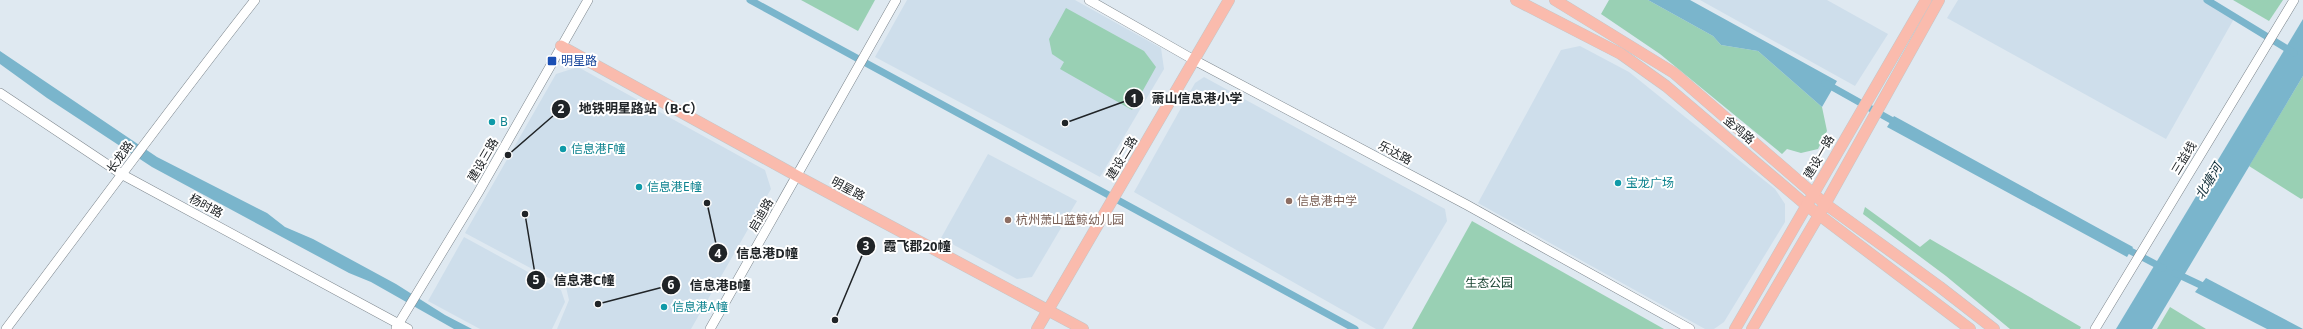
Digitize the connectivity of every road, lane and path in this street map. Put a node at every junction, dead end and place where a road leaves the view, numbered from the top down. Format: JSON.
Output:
{"nodes":[{"id":1,"x":255,"y":0,"type":"edge"},
{"id":2,"x":588,"y":0,"type":"edge"},
{"id":3,"x":896,"y":0,"type":"edge"},
{"id":4,"x":1089,"y":0,"type":"edge"},
{"id":5,"x":1229,"y":0,"type":"edge"},
{"id":6,"x":1516,"y":0,"type":"edge"},
{"id":7,"x":1555,"y":0,"type":"edge"},
{"id":8,"x":1926,"y":0,"type":"edge"},
{"id":9,"x":1938,"y":0,"type":"edge"},
{"id":10,"x":2294,"y":0,"type":"edge"},
{"id":11,"x":561,"y":46,"type":"junction"},
{"id":12,"x":1194,"y":60,"type":"junction"},
{"id":13,"x":0,"y":93,"type":"edge"},
{"id":14,"x":123,"y":175,"type":"junction"},
{"id":15,"x":797,"y":176,"type":"junction"},
{"id":16,"x":1812,"y":194,"type":"junction"},
{"id":17,"x":1824,"y":203,"type":"junction"},
{"id":18,"x":1806,"y":205,"type":"junction"},
{"id":19,"x":1819,"y":215,"type":"junction"},
{"id":20,"x":1048,"y":310,"type":"junction"},
{"id":21,"x":396,"y":326,"type":"edge"},
{"id":22,"x":6,"y":329,"type":"edge"},
{"id":23,"x":408,"y":329,"type":"edge"},
{"id":24,"x":710,"y":329,"type":"edge"},
{"id":25,"x":1038,"y":329,"type":"edge"},
{"id":26,"x":1082,"y":329,"type":"edge"},
{"id":27,"x":1690,"y":329,"type":"edge"},
{"id":28,"x":1735,"y":329,"type":"edge"},
{"id":29,"x":1752,"y":329,"type":"edge"},
{"id":30,"x":1970,"y":329,"type":"edge"},
{"id":31,"x":1994,"y":329,"type":"edge"},
{"id":32,"x":2096,"y":329,"type":"edge"}],
"edges":[{"from":1,"to":14,"type":"street","name":"长龙路"},
{"from":2,"to":11,"type":"street","name":"建设三路"},
{"from":3,"to":15,"type":"street","name":"启迪路"},
{"from":4,"to":12,"type":"street","name":"乐达路"},
{"from":5,"to":12,"type":"main road","name":"建设二路"},
{"from":6,"to":18,"type":"main road","name":"金鸡路"},
{"from":7,"to":16,"type":"main road","name":"金鸡路"},
{"from":8,"to":16,"type":"main road","name":"建设一路"},
{"from":9,"to":17,"type":"main road"},
{"from":10,"to":32,"type":"street","name":"三益线"},
{"from":11,"to":15,"type":"main road","name":"明星路"},
{"from":11,"to":21,"type":"street","name":"建设三路"},
{"from":12,"to":20,"type":"main road","name":"建设二路"},
{"from":12,"to":27,"type":"street","name":"乐达路"},
{"from":13,"to":14,"type":"street","name":"杨时路"},
{"from":14,"to":21,"type":"street","name":"杨时路"},
{"from":14,"to":22,"type":"street","name":"长龙路"},
{"from":15,"to":20,"type":"main road","name":"明星路"},
{"from":15,"to":24,"type":"street","name":"启迪路"},
{"from":16,"to":17,"type":"main road","name":"金鸡路"},
{"from":16,"to":18,"type":"main road","name":"建设一路"},
{"from":17,"to":19,"type":"main road"},
{"from":17,"to":31,"type":"main road","name":"金鸡路"},
{"from":18,"to":19,"type":"main road","name":"金鸡路"},
{"from":18,"to":28,"type":"main road","name":"建设一路"},
{"from":19,"to":29,"type":"main road"},
{"from":19,"to":30,"type":"main road","name":"金鸡路"},
{"from":20,"to":25,"type":"main road","name":"建设二路"},
{"from":20,"to":26,"type":"main road","name":"明星路"},
{"from":21,"to":23,"type":"street","name":"杨时路"}]}
